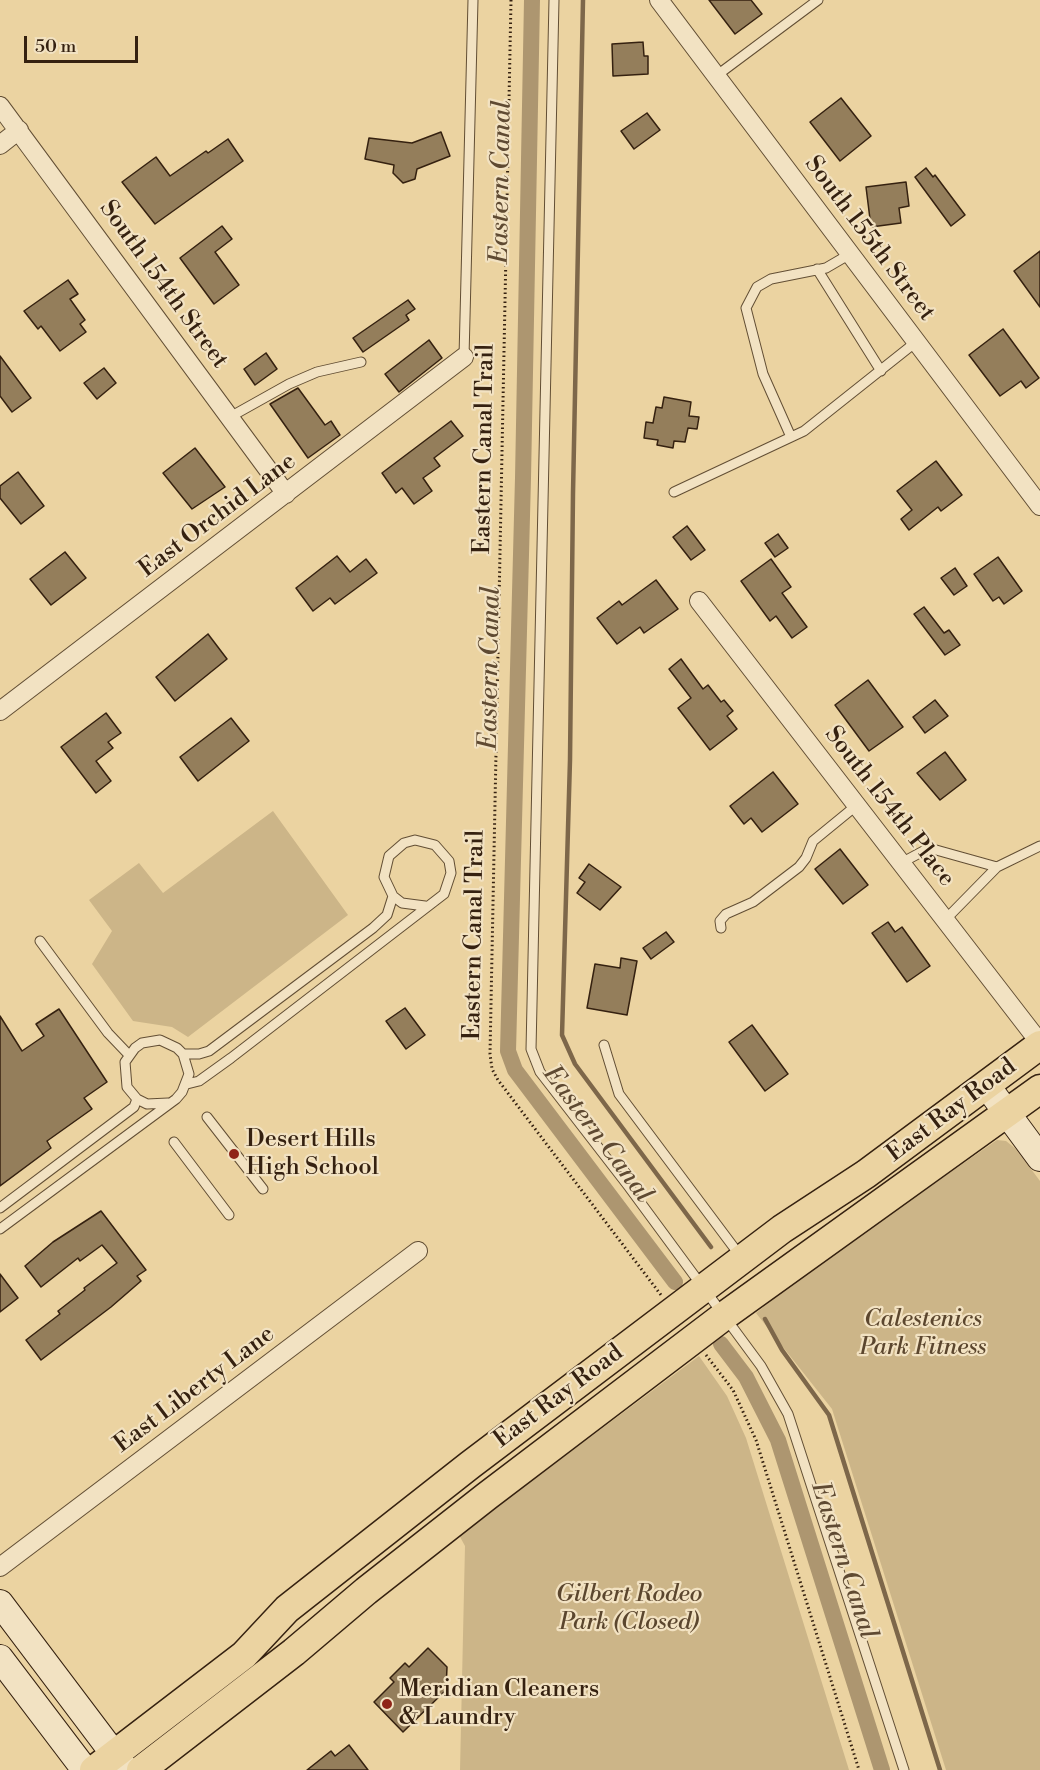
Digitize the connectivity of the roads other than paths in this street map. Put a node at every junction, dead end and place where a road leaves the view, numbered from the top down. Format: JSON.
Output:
{"nodes":[{"id":1,"x":473,"y":0,"type":"edge"},
{"id":2,"x":554,"y":0,"type":"edge"},
{"id":3,"x":659,"y":0,"type":"edge"},
{"id":4,"x":818,"y":0,"type":"edge"},
{"id":5,"x":716,"y":76,"type":"junction"},
{"id":6,"x":0,"y":106,"type":"edge"},
{"id":7,"x":19,"y":130,"type":"junction"},
{"id":8,"x":0,"y":145,"type":"edge"},
{"id":9,"x":850,"y":255,"type":"junction"},
{"id":10,"x":817,"y":269,"type":"junction"},
{"id":11,"x":916,"y":342,"type":"junction"},
{"id":12,"x":464,"y":357,"type":"joint"},
{"id":13,"x":361,"y":362,"type":"dead end"},
{"id":14,"x":881,"y":371,"type":"junction"},
{"id":15,"x":230,"y":417,"type":"junction"},
{"id":16,"x":791,"y":437,"type":"junction"},
{"id":17,"x":674,"y":492,"type":"dead end"},
{"id":18,"x":286,"y":494,"type":"junction"},
{"id":19,"x":1040,"y":507,"type":"edge"},
{"id":20,"x":699,"y":601,"type":"dead end"},
{"id":21,"x":0,"y":711,"type":"edge"},
{"id":22,"x":857,"y":805,"type":"junction"},
{"id":23,"x":1040,"y":846,"type":"edge"},
{"id":24,"x":901,"y":863,"type":"junction"},
{"id":25,"x":997,"y":867,"type":"junction"},
{"id":26,"x":393,"y":896,"type":"junction"},
{"id":27,"x":425,"y":906,"type":"junction"},
{"id":28,"x":945,"y":920,"type":"junction"},
{"id":29,"x":721,"y":928,"type":"dead end"},
{"id":30,"x":40,"y":941,"type":"dead end"},
{"id":31,"x":1040,"y":1044,"type":"edge"},
{"id":32,"x":604,"y":1045,"type":"dead end"},
{"id":33,"x":183,"y":1054,"type":"junction"},
{"id":34,"x":129,"y":1055,"type":"junction"},
{"id":35,"x":187,"y":1084,"type":"junction"},
{"id":36,"x":987,"y":1086,"type":"junction"},
{"id":37,"x":1040,"y":1089,"type":"edge"},
{"id":38,"x":137,"y":1099,"type":"junction"},
{"id":39,"x":168,"y":1103,"type":"junction"},
{"id":40,"x":1007,"y":1114,"type":"junction"},
{"id":41,"x":207,"y":1117,"type":"dead end"},
{"id":42,"x":174,"y":1142,"type":"dead end"},
{"id":43,"x":1040,"y":1158,"type":"edge"},
{"id":44,"x":263,"y":1189,"type":"dead end"},
{"id":45,"x":0,"y":1208,"type":"edge"},
{"id":46,"x":229,"y":1215,"type":"dead end"},
{"id":47,"x":0,"y":1229,"type":"edge"},
{"id":48,"x":418,"y":1251,"type":"dead end"},
{"id":49,"x":743,"y":1258,"type":"junction"},
{"id":50,"x":704,"y":1288,"type":"junction"},
{"id":51,"x":724,"y":1316,"type":"junction"},
{"id":52,"x":470,"y":1464,"type":"junction"},
{"id":53,"x":406,"y":1560,"type":"junction"},
{"id":54,"x":0,"y":1567,"type":"edge"},
{"id":55,"x":0,"y":1603,"type":"edge"},
{"id":56,"x":0,"y":1658,"type":"edge"},
{"id":57,"x":112,"y":1765,"type":"edge"},
{"id":58,"x":85,"y":1770,"type":"edge"},
{"id":59,"x":141,"y":1770,"type":"edge"},
{"id":60,"x":904,"y":1770,"type":"edge"}],
"edges":[{"from":1,"to":12,"type":"lane"},
{"from":2,"to":50,"type":"lane"},
{"from":3,"to":5,"type":"street","name":"South 155th Street"},
{"from":4,"to":5,"type":"lane"},
{"from":5,"to":9,"type":"street","name":"South 155th Street"},
{"from":6,"to":7,"type":"street","name":"South 154th Street"},
{"from":7,"to":8,"type":"street"},
{"from":7,"to":15,"type":"street","name":"South 154th Street"},
{"from":9,"to":10,"type":"lane"},
{"from":9,"to":11,"type":"street","name":"South 155th Street"},
{"from":10,"to":14,"type":"lane"},
{"from":10,"to":16,"type":"lane"},
{"from":11,"to":14,"type":"lane"},
{"from":11,"to":19,"type":"street","name":"South 155th Street"},
{"from":12,"to":18,"type":"street","name":"East Orchid Lane"},
{"from":13,"to":15,"type":"lane"},
{"from":14,"to":16,"type":"lane"},
{"from":15,"to":18,"type":"street","name":"South 154th Street"},
{"from":16,"to":17,"type":"lane"},
{"from":18,"to":21,"type":"street","name":"East Orchid Lane"},
{"from":20,"to":22,"type":"street","name":"South 154th Place"},
{"from":22,"to":24,"type":"street","name":"South 154th Place"},
{"from":22,"to":29,"type":"lane"},
{"from":23,"to":25,"type":"lane"},
{"from":24,"to":25,"type":"lane"},
{"from":24,"to":28,"type":"street","name":"South 154th Place"},
{"from":25,"to":28,"type":"lane"},
{"from":26,"to":27,"type":"lane"},
{"from":26,"to":27,"type":"lane"},
{"from":26,"to":33,"type":"lane"},
{"from":27,"to":35,"type":"lane"},
{"from":28,"to":31,"type":"street","name":"South 154th Place"},
{"from":30,"to":34,"type":"lane"},
{"from":31,"to":36,"type":"main road","name":"East Ray Road"},
{"from":32,"to":49,"type":"lane"},
{"from":33,"to":34,"type":"lane"},
{"from":33,"to":35,"type":"lane"},
{"from":34,"to":38,"type":"lane"},
{"from":35,"to":39,"type":"lane"},
{"from":36,"to":40,"type":"main road"},
{"from":36,"to":49,"type":"main road","name":"East Ray Road"},
{"from":37,"to":40,"type":"main road","name":"East Ray Road"},
{"from":38,"to":39,"type":"lane"},
{"from":38,"to":45,"type":"lane"},
{"from":39,"to":47,"type":"lane"},
{"from":40,"to":43,"type":"main road"},
{"from":40,"to":51,"type":"main road","name":"East Ray Road"},
{"from":41,"to":44,"type":"lane"},
{"from":42,"to":46,"type":"lane"},
{"from":48,"to":54,"type":"street","name":"East Liberty Lane"},
{"from":49,"to":50,"type":"main road","name":"East Ray Road"},
{"from":50,"to":51,"type":"lane"},
{"from":50,"to":52,"type":"main road","name":"East Ray Road"},
{"from":51,"to":53,"type":"main road","name":"East Ray Road"},
{"from":51,"to":60,"type":"lane"},
{"from":52,"to":53,"type":"main road"},
{"from":52,"to":57,"type":"main road","name":"East Ray Road"},
{"from":53,"to":59,"type":"main road","name":"East Ray Road"},
{"from":55,"to":57,"type":"main road"},
{"from":56,"to":58,"type":"main road"}]}
